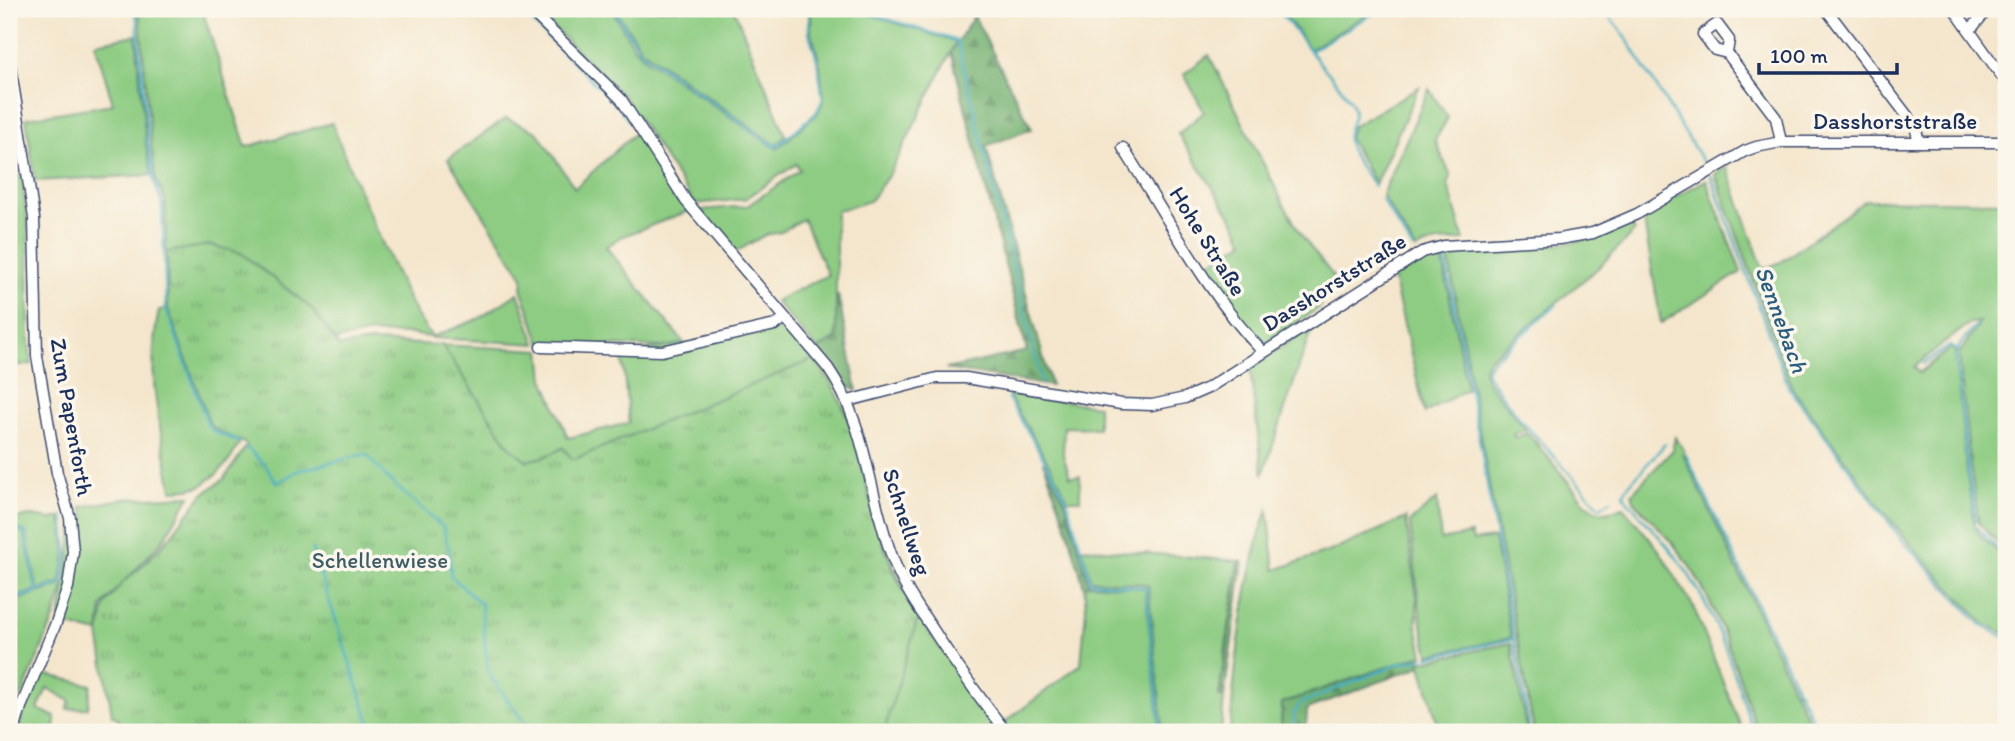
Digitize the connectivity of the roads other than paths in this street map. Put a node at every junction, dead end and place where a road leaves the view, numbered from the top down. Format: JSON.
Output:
{"nodes":[{"id":1,"x":529,"y":9,"type":"edge"},
{"id":2,"x":1826,"y":9,"type":"edge"},
{"id":3,"x":1954,"y":9,"type":"edge"},
{"id":4,"x":1988,"y":9,"type":"edge"},
{"id":5,"x":1970,"y":30,"type":"junction"},
{"id":6,"x":1727,"y":53,"type":"dead end"},
{"id":7,"x":9,"y":58,"type":"edge"},
{"id":8,"x":2006,"y":82,"type":"edge"},
{"id":9,"x":1781,"y":142,"type":"junction"},
{"id":10,"x":1919,"y":142,"type":"junction"},
{"id":11,"x":2006,"y":142,"type":"edge"},
{"id":12,"x":1123,"y":148,"type":"dead end"},
{"id":13,"x":784,"y":319,"type":"junction"},
{"id":14,"x":541,"y":347,"type":"dead end"},
{"id":15,"x":1263,"y":352,"type":"junction"},
{"id":16,"x":848,"y":401,"type":"junction"},
{"id":17,"x":13,"y":732,"type":"edge"},
{"id":18,"x":1006,"y":732,"type":"edge"}],
"edges":[{"from":1,"to":13,"type":"street","name":"Schnellweg"},
{"from":2,"to":10,"type":"street"},
{"from":3,"to":5,"type":"street"},
{"from":4,"to":5,"type":"street"},
{"from":5,"to":8,"type":"street"},
{"from":6,"to":9,"type":"street"},
{"from":7,"to":17,"type":"street","name":"Zum Papenforth"},
{"from":9,"to":10,"type":"street","name":"Dasshorststraße"},
{"from":9,"to":15,"type":"street","name":"Dasshorststraße"},
{"from":10,"to":11,"type":"street","name":"Dasshorststraße"},
{"from":12,"to":15,"type":"street","name":"Hohe Straße"},
{"from":13,"to":14,"type":"street"},
{"from":13,"to":16,"type":"street","name":"Schnellweg"},
{"from":15,"to":16,"type":"street","name":"Dasshorststraße"},
{"from":16,"to":18,"type":"street","name":"Schnellweg"}]}
